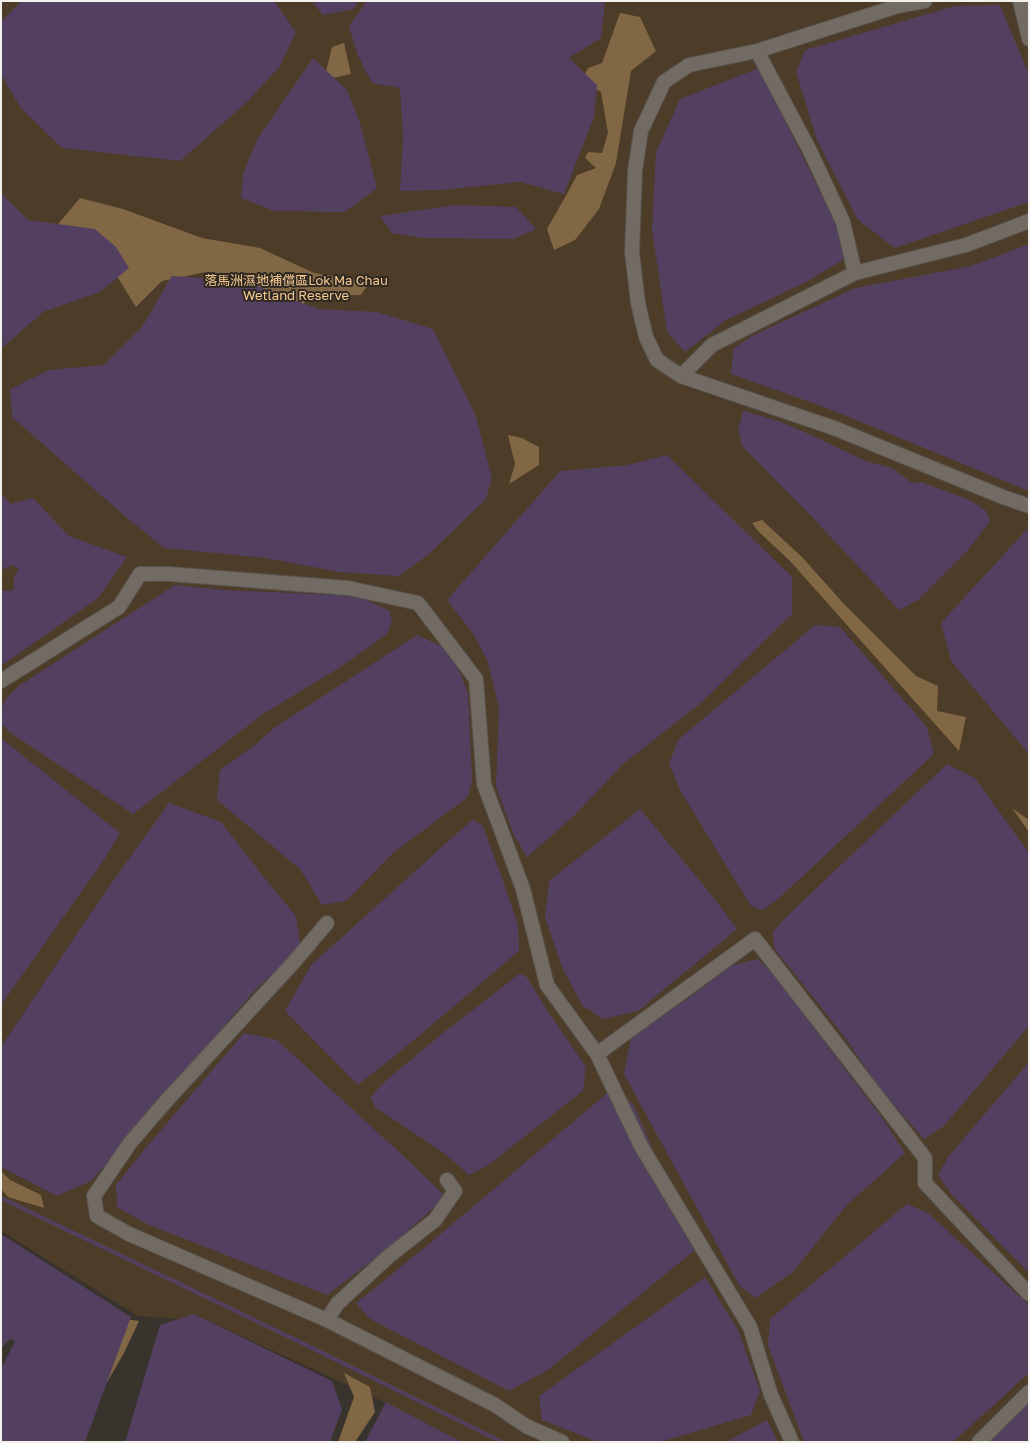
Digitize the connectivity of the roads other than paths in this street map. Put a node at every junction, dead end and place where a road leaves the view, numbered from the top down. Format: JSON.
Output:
{"nodes":[{"id":1,"x":925,"y":1,"type":"edge"},
{"id":2,"x":1020,"y":1,"type":"edge"},
{"id":3,"x":1029,"y":39,"type":"edge"},
{"id":4,"x":757,"y":51,"type":"junction"},
{"id":5,"x":1029,"y":221,"type":"edge"},
{"id":6,"x":855,"y":273,"type":"junction"},
{"id":7,"x":681,"y":376,"type":"junction"},
{"id":8,"x":1029,"y":506,"type":"edge"},
{"id":9,"x":1,"y":681,"type":"edge"},
{"id":10,"x":327,"y":923,"type":"dead end"},
{"id":11,"x":597,"y":1054,"type":"junction"},
{"id":12,"x":447,"y":1180,"type":"dead end"},
{"id":13,"x":1029,"y":1294,"type":"edge"},
{"id":14,"x":327,"y":1320,"type":"junction"},
{"id":15,"x":1029,"y":1392,"type":"edge"},
{"id":16,"x":562,"y":1442,"type":"edge"},
{"id":17,"x":792,"y":1442,"type":"edge"},
{"id":18,"x":979,"y":1442,"type":"edge"}],
"edges":[{"from":1,"to":4,"type":"lane"},
{"from":2,"to":3,"type":"lane"},
{"from":4,"to":6,"type":"lane"},
{"from":4,"to":7,"type":"lane"},
{"from":5,"to":6,"type":"lane"},
{"from":6,"to":7,"type":"lane"},
{"from":7,"to":8,"type":"lane"},
{"from":9,"to":11,"type":"lane"},
{"from":10,"to":14,"type":"lane"},
{"from":11,"to":13,"type":"lane"},
{"from":11,"to":17,"type":"lane"},
{"from":12,"to":14,"type":"lane"},
{"from":14,"to":16,"type":"lane"},
{"from":15,"to":18,"type":"lane"}]}
